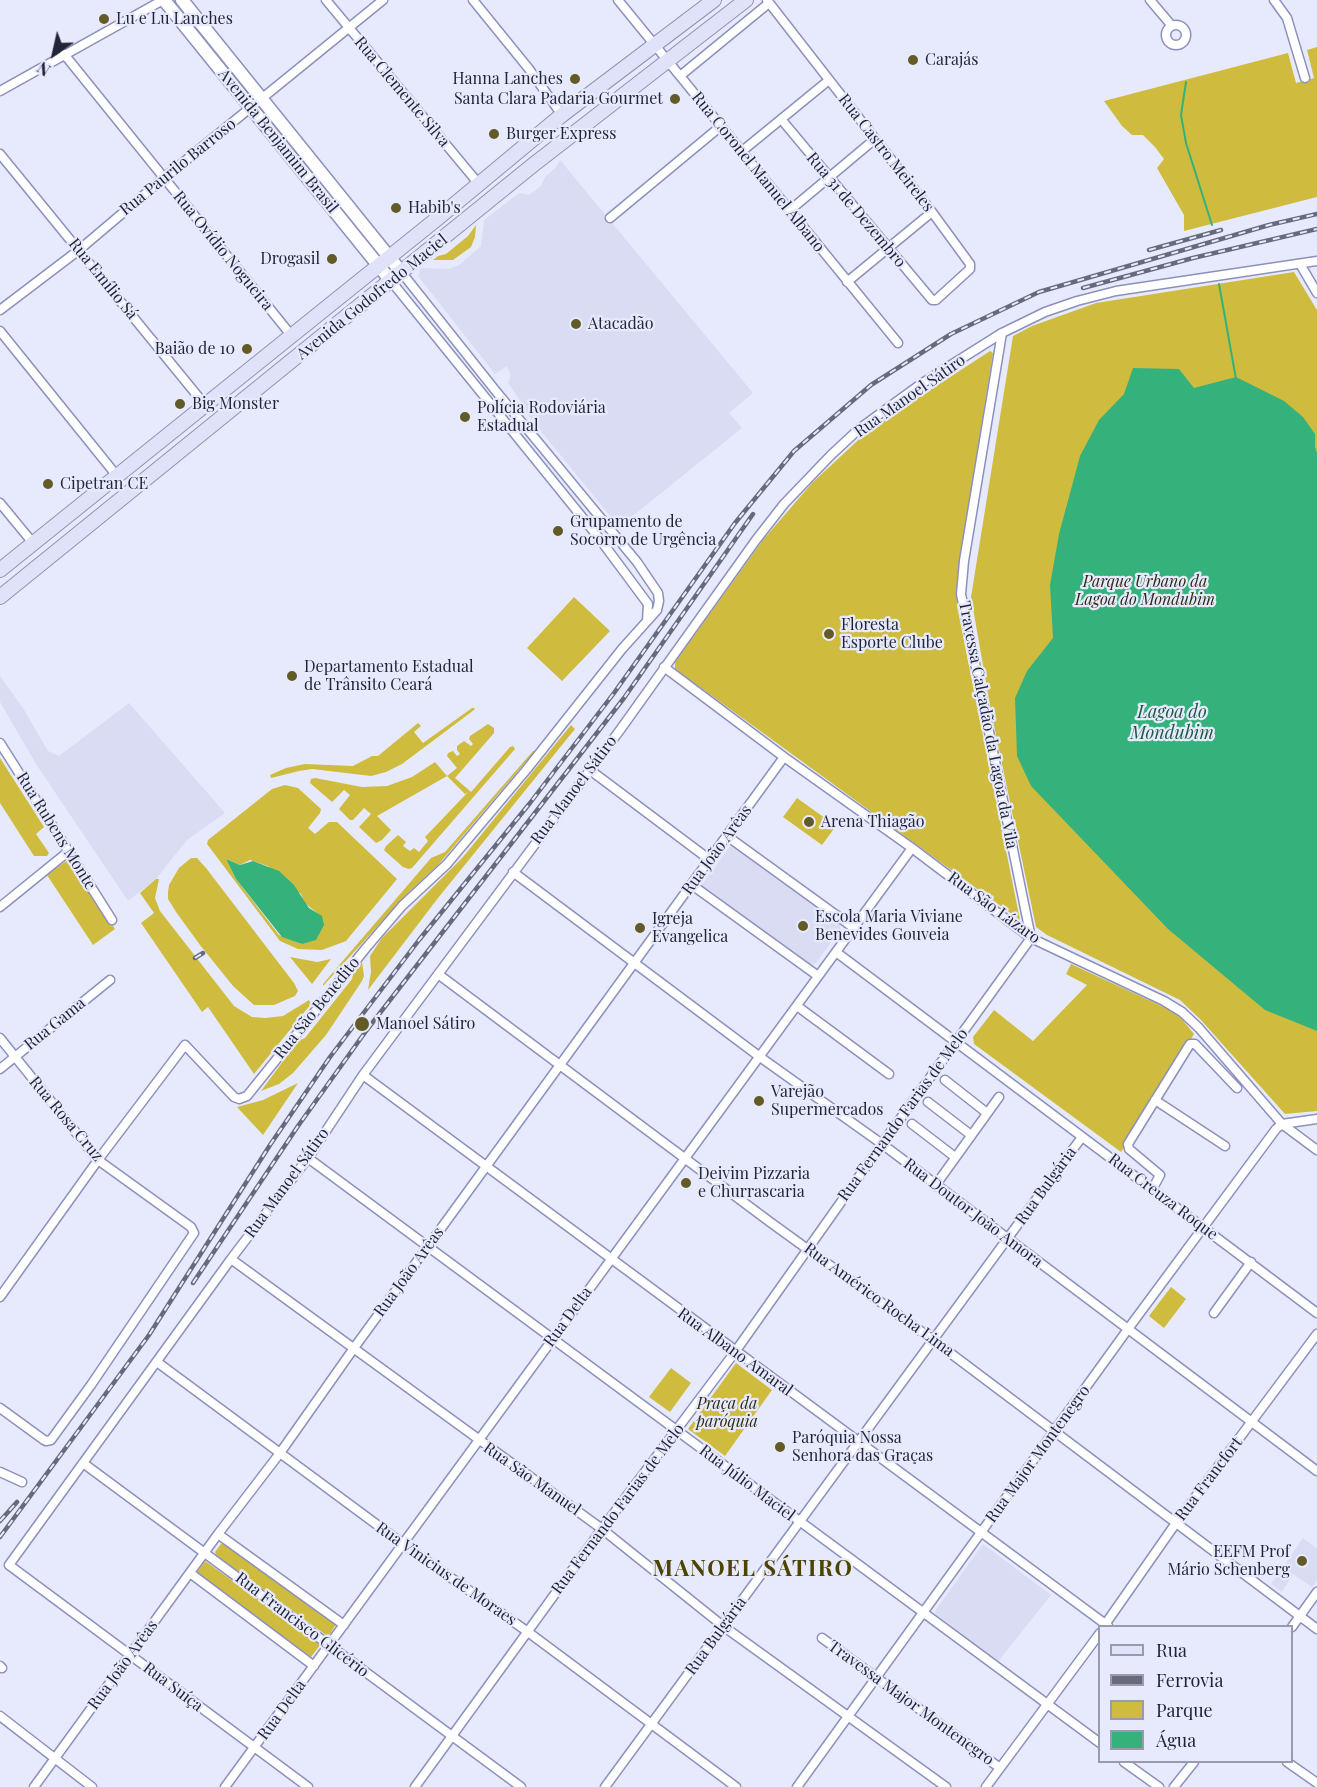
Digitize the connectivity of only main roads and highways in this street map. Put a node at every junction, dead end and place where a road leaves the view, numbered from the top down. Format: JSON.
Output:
{"nodes":[{"id":1,"x":163,"y":0,"type":"edge"},
{"id":2,"x":182,"y":0,"type":"edge"},
{"id":3,"x":714,"y":0,"type":"edge"},
{"id":4,"x":746,"y":0,"type":"edge"},
{"id":5,"x":610,"y":79,"type":"junction"},
{"id":6,"x":591,"y":94,"type":"junction"},
{"id":7,"x":622,"y":96,"type":"junction"},
{"id":8,"x":256,"y":103,"type":"junction"},
{"id":9,"x":604,"y":111,"type":"junction"},
{"id":10,"x":383,"y":260,"type":"junction"},
{"id":11,"x":397,"y":277,"type":"junction"},
{"id":12,"x":271,"y":351,"type":"junction"},
{"id":13,"x":285,"y":367,"type":"junction"},
{"id":14,"x":232,"y":382,"type":"junction"},
{"id":15,"x":246,"y":399,"type":"junction"},
{"id":16,"x":0,"y":570,"type":"edge"},
{"id":17,"x":0,"y":597,"type":"edge"}],
"edges":[{"from":1,"to":8,"type":"main road","name":"Avenida Benjamim Brasil"},
{"from":2,"to":8,"type":"main road","name":"Avenida Benjamim Brasil"},
{"from":3,"to":5,"type":"main road","name":"Avenida Godofredo Maciel"},
{"from":4,"to":7,"type":"main road","name":"Avenida Godofredo Maciel"},
{"from":5,"to":6,"type":"main road","name":"Avenida Godofredo Maciel"},
{"from":5,"to":7,"type":"main road"},
{"from":6,"to":9,"type":"main road"},
{"from":6,"to":10,"type":"main road","name":"Avenida Godofredo Maciel"},
{"from":7,"to":9,"type":"main road","name":"Avenida Godofredo Maciel"},
{"from":8,"to":10,"type":"main road","name":"Avenida Benjamim Brasil"},
{"from":9,"to":11,"type":"main road","name":"Avenida Godofredo Maciel"},
{"from":10,"to":11,"type":"main road","name":"Avenida Benjamim Brasil"},
{"from":10,"to":12,"type":"main road","name":"Avenida Godofredo Maciel"},
{"from":11,"to":13,"type":"main road","name":"Avenida Godofredo Maciel"},
{"from":12,"to":13,"type":"main road"},
{"from":12,"to":14,"type":"main road","name":"Avenida Godofredo Maciel"},
{"from":13,"to":15,"type":"main road","name":"Avenida Godofredo Maciel"},
{"from":14,"to":15,"type":"main road"},
{"from":14,"to":16,"type":"main road","name":"Avenida Godofredo Maciel"},
{"from":15,"to":17,"type":"main road","name":"Avenida Godofredo Maciel"}]}
